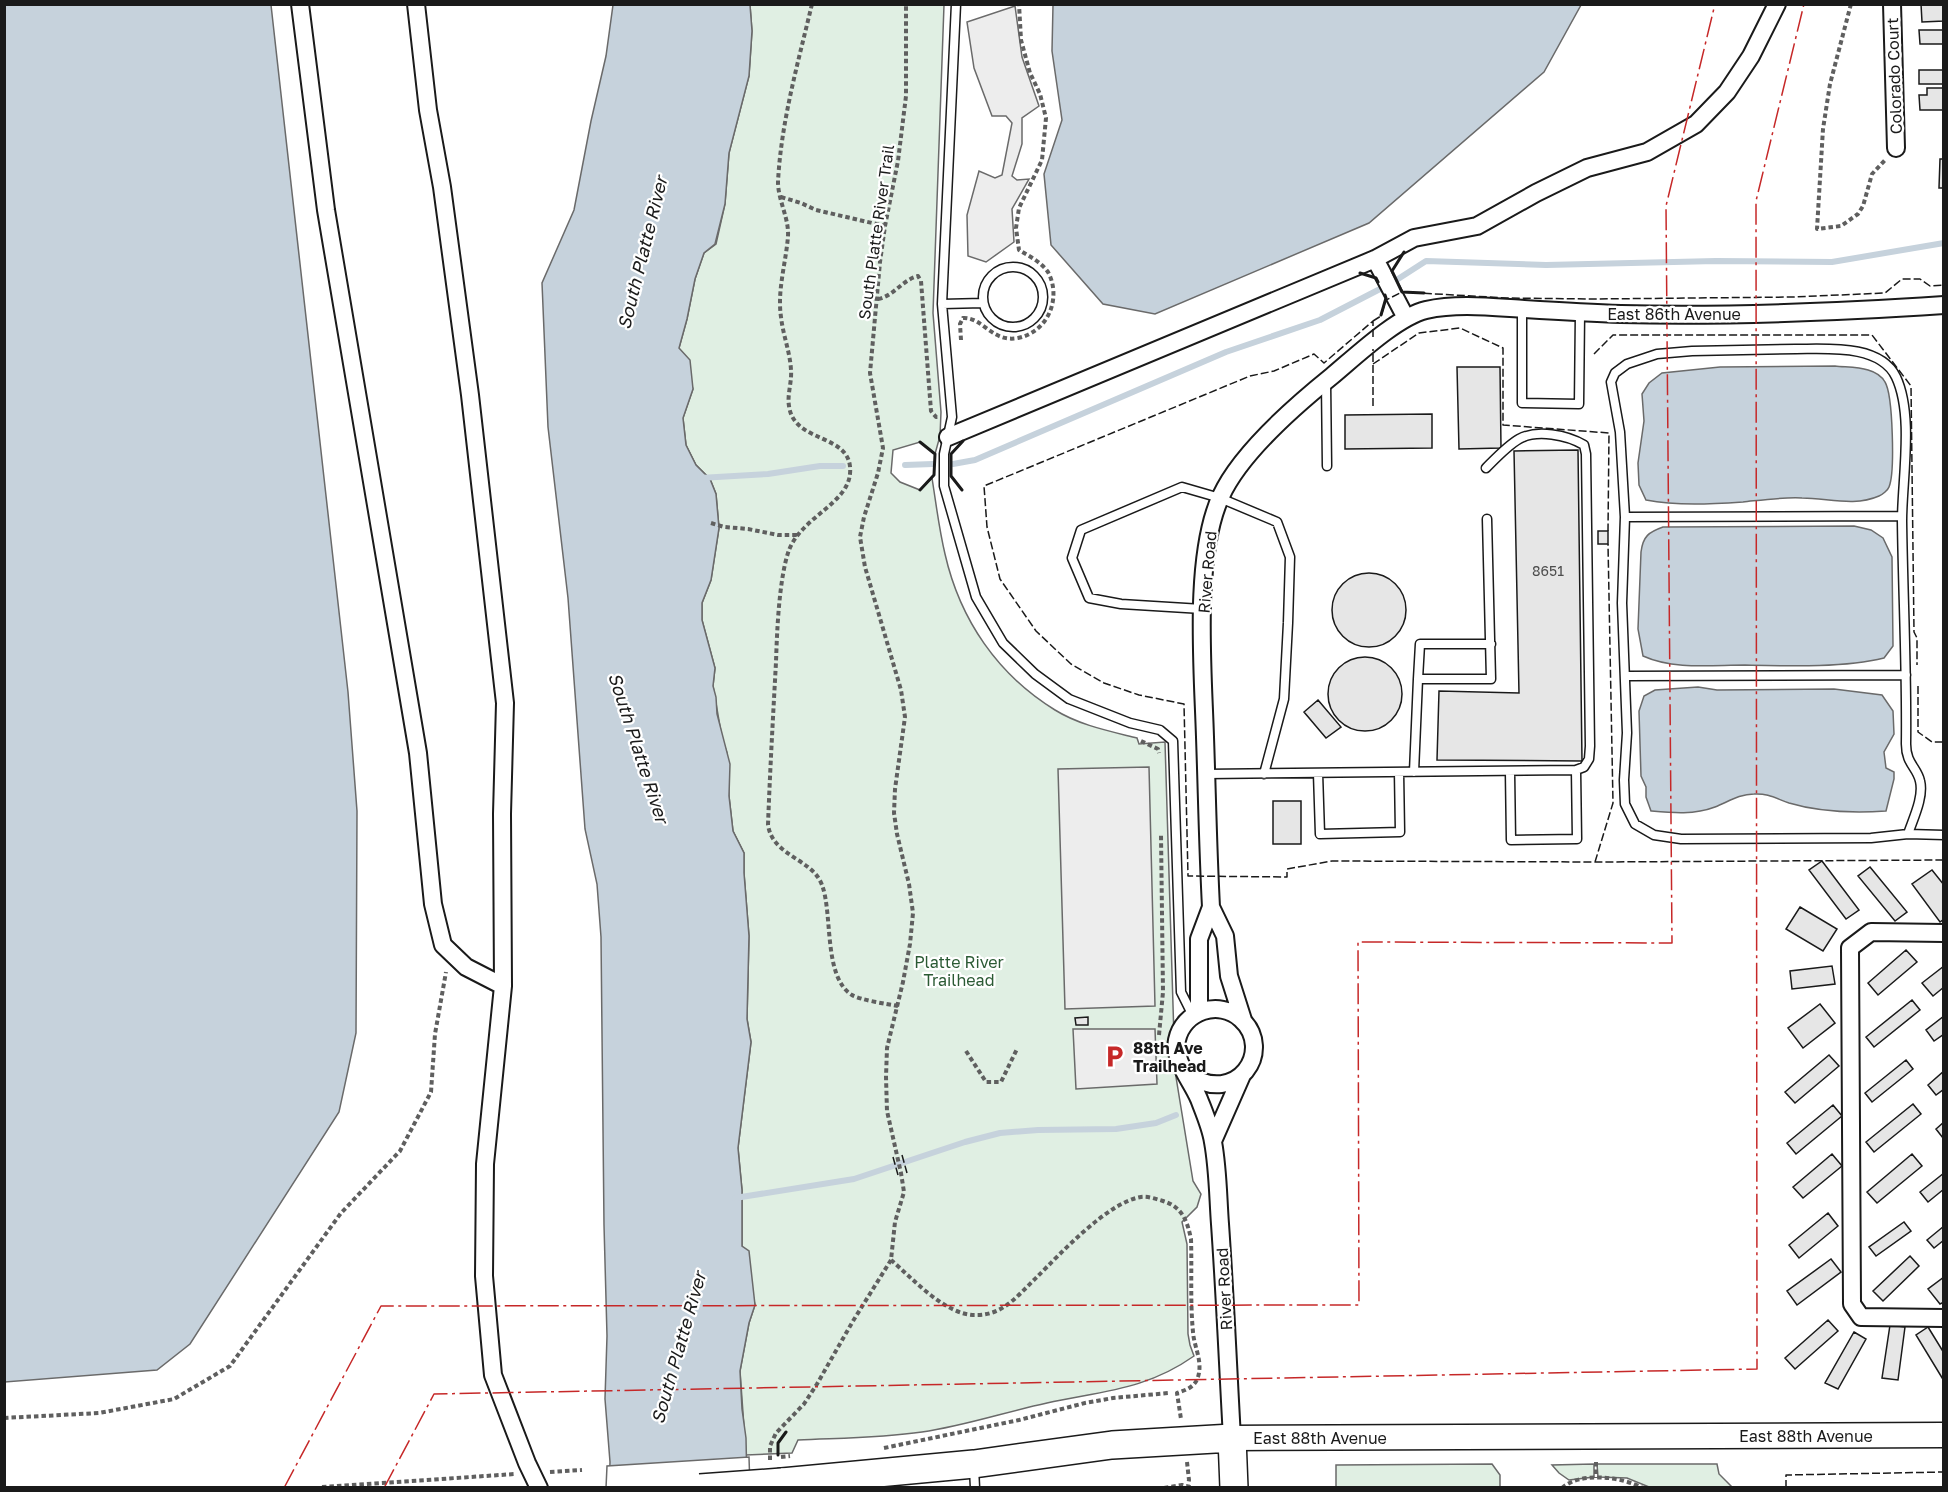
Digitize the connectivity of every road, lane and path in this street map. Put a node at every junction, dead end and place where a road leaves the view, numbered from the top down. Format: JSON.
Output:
{"nodes":[{"id":1,"x":300,"y":4,"type":"edge"},
{"id":2,"x":416,"y":4,"type":"edge"},
{"id":3,"x":812,"y":4,"type":"edge"},
{"id":4,"x":906,"y":4,"type":"edge"},
{"id":5,"x":956,"y":4,"type":"edge"},
{"id":6,"x":1019,"y":4,"type":"edge"},
{"id":7,"x":1777,"y":4,"type":"edge"},
{"id":8,"x":1851,"y":4,"type":"edge"},
{"id":9,"x":1892,"y":4,"type":"edge"},
{"id":10,"x":1896,"y":148,"type":"joint"},
{"id":11,"x":781,"y":197,"type":"junction"},
{"id":12,"x":885,"y":226,"type":"junction"},
{"id":13,"x":1375,"y":259,"type":"junction"},
{"id":14,"x":878,"y":299,"type":"junction"},
{"id":15,"x":983,"y":303,"type":"junction"},
{"id":16,"x":942,"y":304,"type":"junction"},
{"id":17,"x":1944,"y":305,"type":"edge"},
{"id":18,"x":1522,"y":309,"type":"junction"},
{"id":19,"x":1580,"y":313,"type":"junction"},
{"id":20,"x":1406,"y":318,"type":"junction"},
{"id":21,"x":961,"y":345,"type":"dead end"},
{"id":22,"x":1326,"y":381,"type":"junction"},
{"id":23,"x":942,"y":417,"type":"dead end"},
{"id":24,"x":948,"y":437,"type":"junction"},
{"id":25,"x":1327,"y":466,"type":"dead end"},
{"id":26,"x":1486,"y":468,"type":"dead end"},
{"id":27,"x":1220,"y":498,"type":"junction"},
{"id":28,"x":1902,"y":516,"type":"junction"},
{"id":29,"x":1625,"y":517,"type":"junction"},
{"id":30,"x":1487,"y":519,"type":"dead end"},
{"id":31,"x":711,"y":523,"type":"dead end"},
{"id":32,"x":798,"y":535,"type":"junction"},
{"id":33,"x":1202,"y":609,"type":"junction"},
{"id":34,"x":1491,"y":644,"type":"junction"},
{"id":35,"x":1906,"y":675,"type":"junction"},
{"id":36,"x":1626,"y":676,"type":"junction"},
{"id":37,"x":1418,"y":679,"type":"junction"},
{"id":38,"x":1140,"y":740,"type":"dead end"},
{"id":39,"x":1159,"y":759,"type":"dead end"},
{"id":40,"x":1576,"y":770,"type":"junction"},
{"id":41,"x":1414,"y":771,"type":"junction"},
{"id":42,"x":1399,"y":772,"type":"junction"},
{"id":43,"x":1510,"y":772,"type":"junction"},
{"id":44,"x":1318,"y":773,"type":"junction"},
{"id":45,"x":1206,"y":774,"type":"junction"},
{"id":46,"x":1264,"y":774,"type":"junction"},
{"id":47,"x":1161,"y":832,"type":"dead end"},
{"id":48,"x":1908,"y":834,"type":"junction"},
{"id":49,"x":1944,"y":835,"type":"edge"},
{"id":50,"x":1211,"y":907,"type":"junction"},
{"id":51,"x":1944,"y":933,"type":"edge"},
{"id":52,"x":449,"y":951,"type":"junction"},
{"id":53,"x":503,"y":986,"type":"junction"},
{"id":54,"x":897,"y":1006,"type":"junction"},
{"id":55,"x":1196,"y":1014,"type":"junction"},
{"id":56,"x":1243,"y":1020,"type":"junction"},
{"id":57,"x":1159,"y":1038,"type":"dead end"},
{"id":58,"x":1017,"y":1048,"type":"dead end"},
{"id":59,"x":966,"y":1051,"type":"dead end"},
{"id":60,"x":1187,"y":1074,"type":"junction"},
{"id":61,"x":1242,"y":1075,"type":"junction"},
{"id":62,"x":1213,"y":1141,"type":"junction"},
{"id":63,"x":891,"y":1260,"type":"junction"},
{"id":64,"x":1944,"y":1318,"type":"edge"},
{"id":65,"x":1169,"y":1393,"type":"dead end"},
{"id":66,"x":1177,"y":1396,"type":"dead end"},
{"id":67,"x":4,"y":1418,"type":"edge"},
{"id":68,"x":1944,"y":1435,"type":"edge"},
{"id":69,"x":1232,"y":1438,"type":"junction"},
{"id":70,"x":875,"y":1449,"type":"dead end"},
{"id":71,"x":792,"y":1456,"type":"dead end"},
{"id":72,"x":1596,"y":1462,"type":"dead end"},
{"id":73,"x":778,"y":1468,"type":"junction"},
{"id":74,"x":582,"y":1470,"type":"dead end"},
{"id":75,"x":974,"y":1476,"type":"edge"},
{"id":76,"x":1596,"y":1478,"type":"junction"},
{"id":77,"x":535,"y":1480,"type":"edge"},
{"id":78,"x":322,"y":1487,"type":"edge"},
{"id":79,"x":699,"y":1488,"type":"edge"},
{"id":80,"x":1164,"y":1488,"type":"edge"},
{"id":81,"x":1194,"y":1488,"type":"edge"},
{"id":82,"x":1234,"y":1488,"type":"edge"},
{"id":83,"x":1562,"y":1488,"type":"edge"},
{"id":84,"x":1643,"y":1488,"type":"edge"}],
"edges":[{"from":1,"to":52,"type":"street"},
{"from":2,"to":53,"type":"street"},
{"from":3,"to":11,"type":"path"},
{"from":4,"to":12,"type":"path","name":"South Platte River Trail"},
{"from":5,"to":16,"type":"lane"},
{"from":6,"to":21,"type":"path"},
{"from":7,"to":13,"type":"street"},
{"from":8,"to":10,"type":"path"},
{"from":9,"to":10,"type":"street","name":"Colorado Court"},
{"from":11,"to":12,"type":"path"},
{"from":11,"to":32,"type":"path"},
{"from":12,"to":14,"type":"path","name":"South Platte River Trail"},
{"from":13,"to":20,"type":"street"},
{"from":13,"to":24,"type":"street"},
{"from":14,"to":23,"type":"path"},
{"from":14,"to":54,"type":"path","name":"South Platte River Trail"},
{"from":15,"to":15,"type":"lane"},
{"from":15,"to":16,"type":"lane"},
{"from":16,"to":24,"type":"lane"},
{"from":17,"to":19,"type":"street","name":"East 86th Avenue"},
{"from":18,"to":19,"type":"street","name":"East 86th Avenue"},
{"from":18,"to":19,"type":"lane"},
{"from":18,"to":20,"type":"street","name":"East 86th Avenue"},
{"from":20,"to":22,"type":"street","name":"River Road"},
{"from":22,"to":25,"type":"lane"},
{"from":22,"to":27,"type":"street","name":"River Road"},
{"from":24,"to":55,"type":"lane"},
{"from":26,"to":40,"type":"lane"},
{"from":27,"to":33,"type":"street","name":"River Road"},
{"from":27,"to":33,"type":"lane"},
{"from":27,"to":46,"type":"lane"},
{"from":28,"to":29,"type":"lane"},
{"from":28,"to":29,"type":"lane"},
{"from":28,"to":35,"type":"lane"},
{"from":29,"to":36,"type":"lane"},
{"from":30,"to":34,"type":"lane"},
{"from":31,"to":32,"type":"path"},
{"from":32,"to":54,"type":"path"},
{"from":33,"to":45,"type":"street","name":"River Road"},
{"from":34,"to":37,"type":"lane"},
{"from":34,"to":37,"type":"lane"},
{"from":35,"to":36,"type":"lane"},
{"from":35,"to":48,"type":"lane"},
{"from":36,"to":48,"type":"lane"},
{"from":37,"to":41,"type":"lane"},
{"from":38,"to":39,"type":"path"},
{"from":40,"to":43,"type":"lane"},
{"from":40,"to":43,"type":"lane"},
{"from":41,"to":42,"type":"lane"},
{"from":41,"to":43,"type":"lane"},
{"from":42,"to":44,"type":"lane"},
{"from":42,"to":44,"type":"lane"},
{"from":44,"to":46,"type":"lane"},
{"from":45,"to":46,"type":"lane"},
{"from":45,"to":50,"type":"street","name":"River Road"},
{"from":47,"to":57,"type":"path"},
{"from":48,"to":49,"type":"lane"},
{"from":50,"to":55,"type":"street","name":"River Road"},
{"from":50,"to":56,"type":"street","name":"River Road"},
{"from":51,"to":64,"type":"street"},
{"from":52,"to":53,"type":"street"},
{"from":52,"to":67,"type":"path"},
{"from":53,"to":77,"type":"street"},
{"from":54,"to":63,"type":"path","name":"South Platte River Trail"},
{"from":55,"to":56,"type":"street"},
{"from":55,"to":60,"type":"street"},
{"from":56,"to":61,"type":"street"},
{"from":58,"to":59,"type":"path"},
{"from":60,"to":61,"type":"street"},
{"from":60,"to":62,"type":"street","name":"River Road"},
{"from":61,"to":62,"type":"street","name":"River Road"},
{"from":62,"to":69,"type":"street","name":"River Road"},
{"from":63,"to":66,"type":"path"},
{"from":63,"to":73,"type":"path","name":"South Platte River Trail"},
{"from":65,"to":70,"type":"path"},
{"from":68,"to":69,"type":"main road","name":"East 88th Avenue"},
{"from":69,"to":75,"type":"main road","name":"East 88th Avenue"},
{"from":69,"to":82,"type":"main road"},
{"from":71,"to":73,"type":"path"},
{"from":72,"to":76,"type":"path"},
{"from":73,"to":75,"type":"main road","name":"East 88th Avenue"},
{"from":73,"to":79,"type":"main road","name":"East 88th Avenue","bridge":true},
{"from":74,"to":77,"type":"path"},
{"from":76,"to":83,"type":"path"},
{"from":76,"to":84,"type":"path"},
{"from":77,"to":78,"type":"path"},
{"from":80,"to":81,"type":"path"}]}
